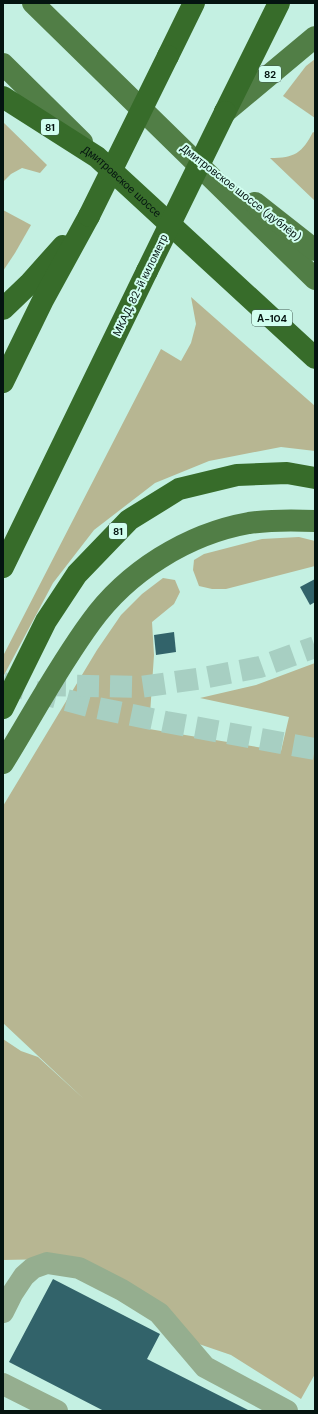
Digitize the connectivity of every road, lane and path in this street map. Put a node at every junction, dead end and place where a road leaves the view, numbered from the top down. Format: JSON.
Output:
{"nodes":[{"id":1,"x":33,"y":3,"type":"edge"},
{"id":2,"x":194,"y":3,"type":"edge"},
{"id":3,"x":279,"y":3,"type":"edge"},
{"id":4,"x":315,"y":37,"type":"edge"},
{"id":5,"x":3,"y":64,"type":"edge"},
{"id":6,"x":3,"y":97,"type":"edge"},
{"id":7,"x":225,"y":112,"type":"junction"},
{"id":8,"x":168,"y":134,"type":"junction"},
{"id":9,"x":97,"y":157,"type":"junction"},
{"id":10,"x":89,"y":216,"type":"junction"},
{"id":11,"x":315,"y":250,"type":"edge"},
{"id":12,"x":315,"y":279,"type":"edge"},
{"id":13,"x":3,"y":309,"type":"edge"},
{"id":14,"x":315,"y":358,"type":"edge"},
{"id":15,"x":3,"y":382,"type":"edge"},
{"id":16,"x":315,"y":478,"type":"edge"},
{"id":17,"x":315,"y":521,"type":"edge"},
{"id":18,"x":3,"y":568,"type":"edge"},
{"id":19,"x":3,"y":708,"type":"edge"},
{"id":20,"x":3,"y":764,"type":"edge"},
{"id":21,"x":3,"y":1312,"type":"edge"},
{"id":22,"x":3,"y":1384,"type":"edge"},
{"id":23,"x":57,"y":1411,"type":"edge"},
{"id":24,"x":287,"y":1411,"type":"edge"}],
"edges":[{"from":1,"to":8,"type":"main road"},
{"from":2,"to":10,"type":"highway","bridge":true},
{"from":3,"to":7,"type":"highway","name":"МКАД, 82-й километр"},
{"from":4,"to":7,"type":"main road","number":"82"},
{"from":5,"to":9,"type":"main road","name":"Дмитровское шоссе"},
{"from":6,"to":9,"type":"highway","number":"81"},
{"from":7,"to":18,"type":"highway","name":"МКАД, 82-й километр","bridge":true},
{"from":8,"to":11,"type":"main road","name":"Дмитровское шоссе (дублёр)"},
{"from":8,"to":12,"type":"main road"},
{"from":9,"to":14,"type":"highway","name":"Дмитровское шоссе","number":"А-104"},
{"from":10,"to":13,"type":"highway"},
{"from":10,"to":15,"type":"highway"},
{"from":16,"to":19,"type":"highway","number":"81"},
{"from":17,"to":20,"type":"main road"},
{"from":21,"to":24,"type":"lane"},
{"from":22,"to":23,"type":"lane"}]}
